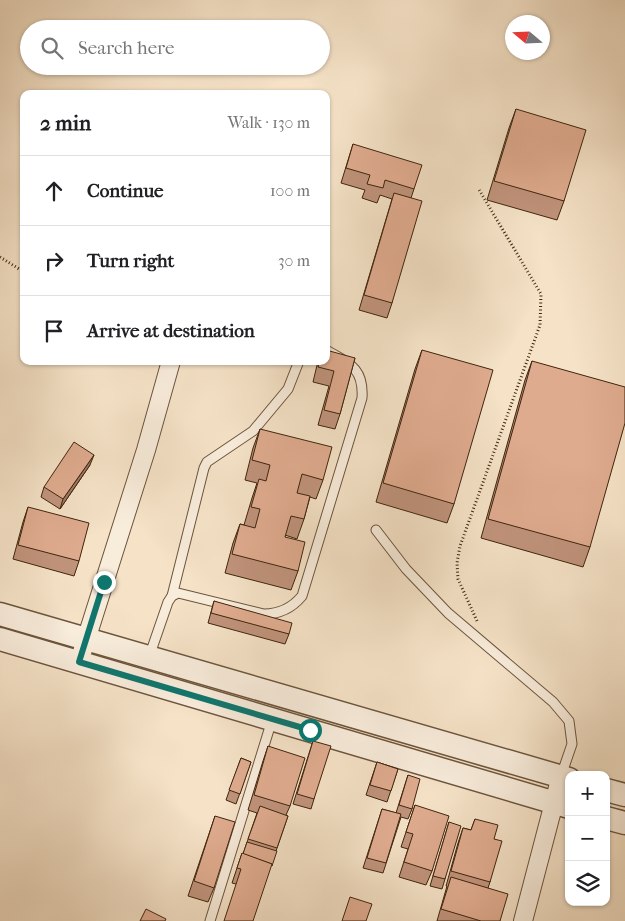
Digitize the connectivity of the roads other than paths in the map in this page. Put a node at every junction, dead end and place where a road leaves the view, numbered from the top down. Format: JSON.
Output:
{"nodes":[{"id":1,"x":330,"y":352,"type":"edge"},
{"id":2,"x":170,"y":365,"type":"edge"},
{"id":3,"x":297,"y":365,"type":"edge"},
{"id":4,"x":376,"y":530,"type":"dead end"},
{"id":5,"x":172,"y":596,"type":"junction"},
{"id":6,"x":0,"y":614,"type":"edge"},
{"id":7,"x":0,"y":638,"type":"edge"},
{"id":8,"x":85,"y":639,"type":"junction"},
{"id":9,"x":149,"y":658,"type":"junction"},
{"id":10,"x":79,"y":662,"type":"junction"},
{"id":11,"x":272,"y":718,"type":"junction"},
{"id":12,"x":566,"y":771,"type":"edge"},
{"id":13,"x":565,"y":778,"type":"edge"},
{"id":14,"x":610,"y":791,"type":"edge"},
{"id":15,"x":625,"y":796,"type":"edge"},
{"id":16,"x":561,"y":804,"type":"edge"},
{"id":17,"x":610,"y":819,"type":"edge"},
{"id":18,"x":625,"y":823,"type":"edge"},
{"id":19,"x":210,"y":921,"type":"edge"},
{"id":20,"x":523,"y":921,"type":"edge"}],
"edges":[{"from":1,"to":5,"type":"lane"},
{"from":2,"to":8,"type":"street"},
{"from":3,"to":5,"type":"lane"},
{"from":4,"to":12,"type":"lane"},
{"from":5,"to":9,"type":"lane"},
{"from":6,"to":8,"type":"street"},
{"from":7,"to":10,"type":"street"},
{"from":8,"to":9,"type":"street"},
{"from":8,"to":10,"type":"street"},
{"from":9,"to":13,"type":"street"},
{"from":10,"to":11,"type":"street"},
{"from":11,"to":16,"type":"street"},
{"from":11,"to":19,"type":"lane"},
{"from":13,"to":16,"type":"street"},
{"from":14,"to":15,"type":"street"},
{"from":16,"to":20,"type":"street"},
{"from":17,"to":18,"type":"street"}]}
